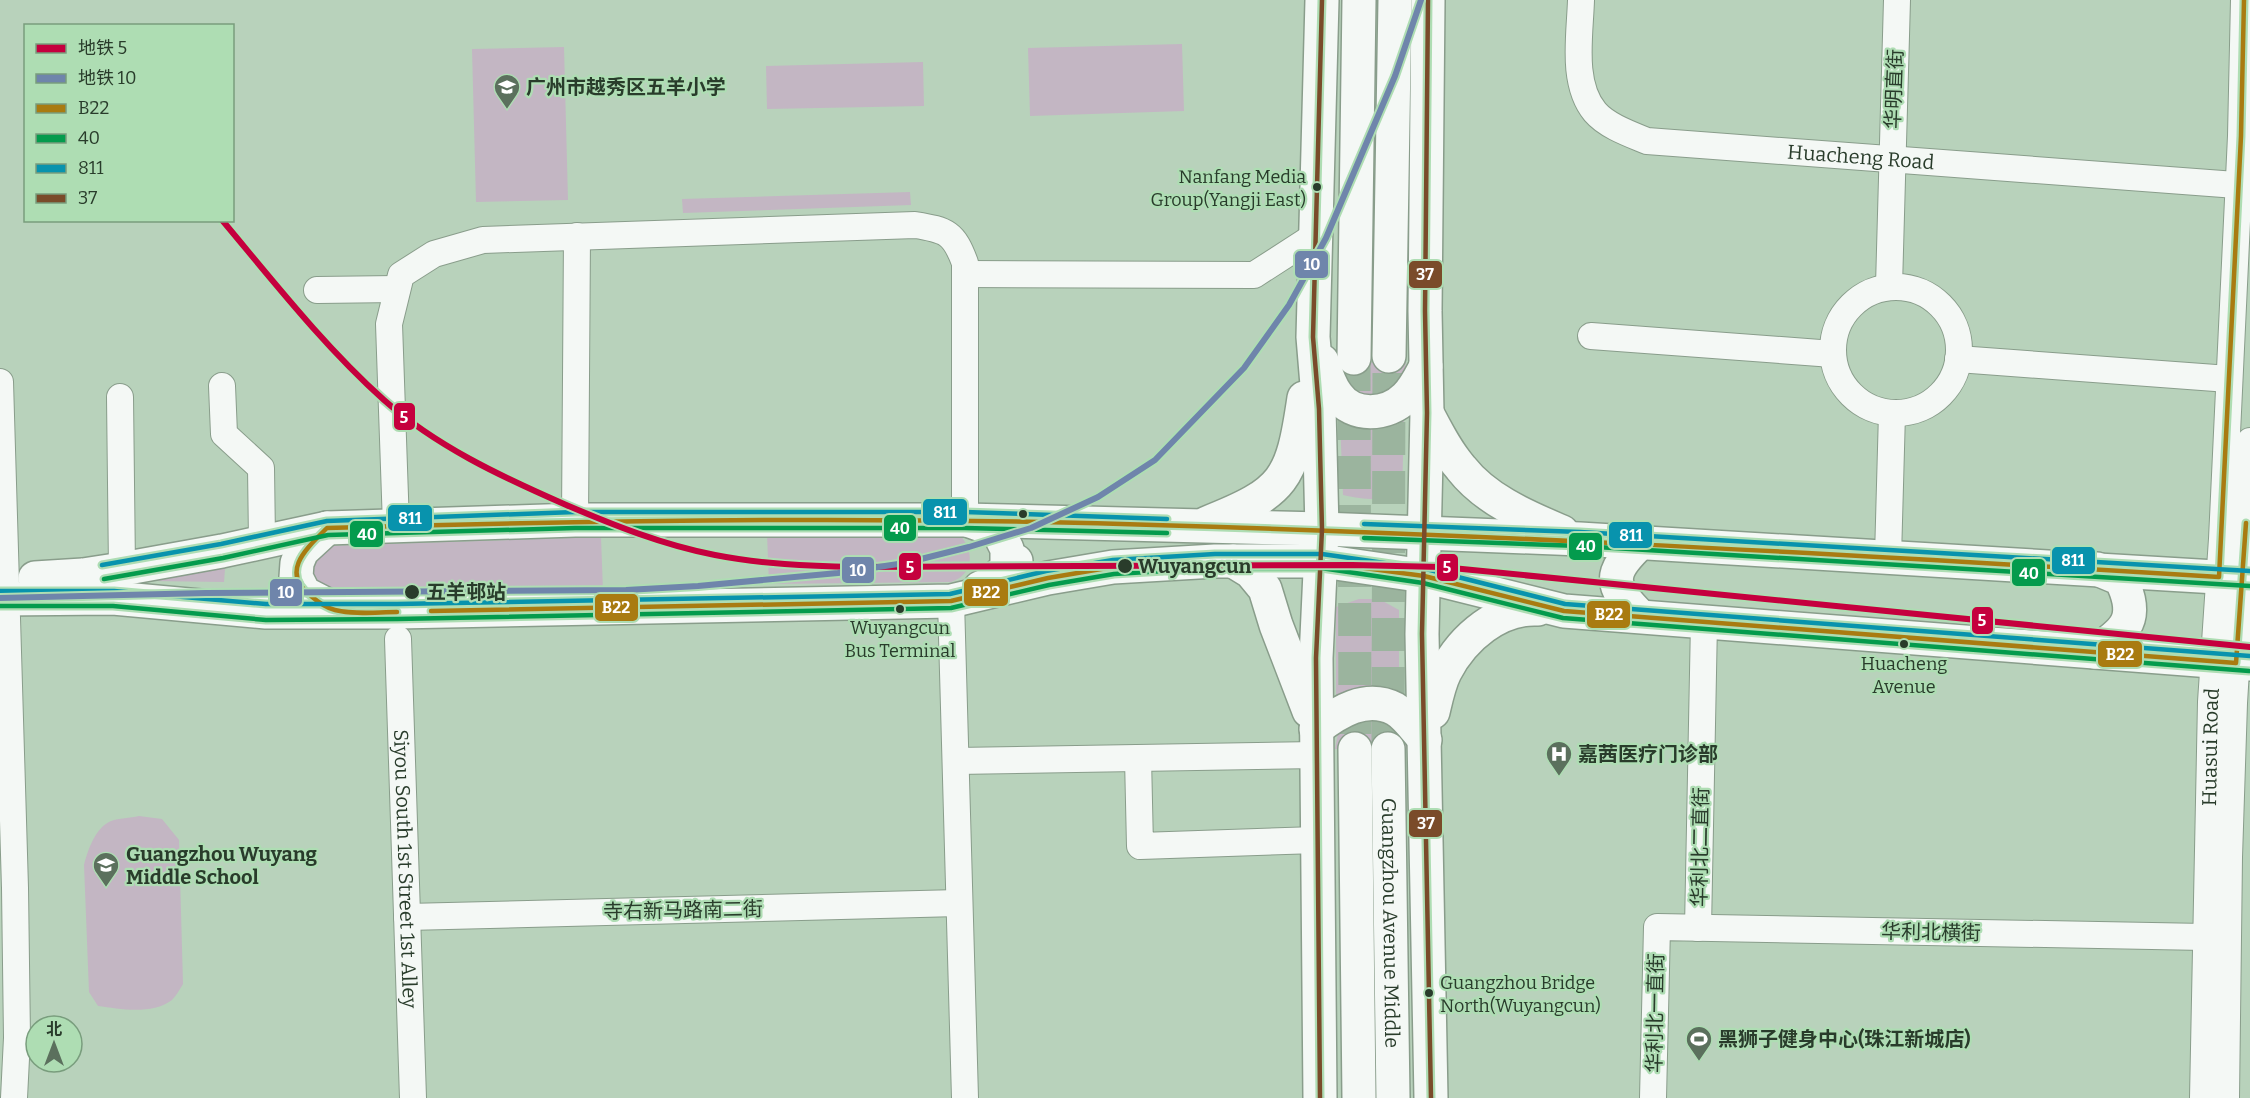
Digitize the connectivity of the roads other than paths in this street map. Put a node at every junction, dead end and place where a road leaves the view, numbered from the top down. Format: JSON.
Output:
{"nodes":[{"id":1,"x":1322,"y":0,"type":"edge"},
{"id":2,"x":1359,"y":0,"type":"edge"},
{"id":3,"x":1395,"y":0,"type":"edge"},
{"id":4,"x":1428,"y":0,"type":"edge"},
{"id":5,"x":1581,"y":0,"type":"edge"},
{"id":6,"x":1897,"y":0,"type":"edge"},
{"id":7,"x":2244,"y":0,"type":"edge"},
{"id":8,"x":1892,"y":159,"type":"junction"},
{"id":9,"x":2244,"y":185,"type":"edge"},
{"id":10,"x":1316,"y":235,"type":"junction"},
{"id":11,"x":577,"y":237,"type":"junction"},
{"id":12,"x":966,"y":274,"type":"junction"},
{"id":13,"x":1889,"y":286,"type":"junction"},
{"id":14,"x":397,"y":289,"type":"junction"},
{"id":15,"x":317,"y":290,"type":"dead end"},
{"id":16,"x":1591,"y":336,"type":"dead end"},
{"id":17,"x":1313,"y":337,"type":"junction"},
{"id":18,"x":1833,"y":354,"type":"junction"},
{"id":19,"x":1389,"y":356,"type":"tunnel mouth"},
{"id":20,"x":1354,"y":358,"type":"tunnel mouth"},
{"id":21,"x":1958,"y":359,"type":"junction"},
{"id":22,"x":1426,"y":366,"type":"junction"},
{"id":23,"x":2229,"y":379,"type":"junction"},
{"id":24,"x":0,"y":382,"type":"edge"},
{"id":25,"x":222,"y":386,"type":"dead end"},
{"id":26,"x":120,"y":397,"type":"dead end"},
{"id":27,"x":1892,"y":413,"type":"junction"},
{"id":28,"x":1426,"y":414,"type":"junction"},
{"id":29,"x":2250,"y":441,"type":"edge"},
{"id":30,"x":1322,"y":488,"type":"junction"},
{"id":31,"x":575,"y":520,"type":"junction"},
{"id":32,"x":965,"y":520,"type":"junction"},
{"id":33,"x":396,"y":525,"type":"junction"},
{"id":34,"x":1197,"y":527,"type":"junction"},
{"id":35,"x":327,"y":528,"type":"junction"},
{"id":36,"x":1322,"y":529,"type":"junction"},
{"id":37,"x":1580,"y":539,"type":"junction"},
{"id":38,"x":262,"y":540,"type":"junction"},
{"id":39,"x":1640,"y":543,"type":"junction"},
{"id":40,"x":1888,"y":557,"type":"junction"},
{"id":41,"x":1233,"y":561,"type":"junction"},
{"id":42,"x":1322,"y":561,"type":"junction"},
{"id":43,"x":122,"y":569,"type":"junction"},
{"id":44,"x":2097,"y":570,"type":"junction"},
{"id":45,"x":1424,"y":576,"type":"junction"},
{"id":46,"x":2237,"y":578,"type":"edge"},
{"id":47,"x":3,"y":589,"type":"edge"},
{"id":48,"x":951,"y":601,"type":"junction"},
{"id":49,"x":339,"y":611,"type":"junction"},
{"id":50,"x":1564,"y":611,"type":"junction"},
{"id":51,"x":1640,"y":616,"type":"junction"},
{"id":52,"x":1704,"y":621,"type":"junction"},
{"id":53,"x":1422,"y":634,"type":"junction"},
{"id":54,"x":398,"y":639,"type":"dead end"},
{"id":55,"x":2094,"y":652,"type":"junction"},
{"id":56,"x":2233,"y":663,"type":"edge"},
{"id":57,"x":1425,"y":740,"type":"junction"},
{"id":58,"x":1316,"y":742,"type":"junction"},
{"id":59,"x":1354,"y":749,"type":"tunnel mouth"},
{"id":60,"x":1388,"y":749,"type":"tunnel mouth"},
{"id":61,"x":1138,"y":758,"type":"junction"},
{"id":62,"x":956,"y":761,"type":"junction"},
{"id":63,"x":1317,"y":840,"type":"junction"},
{"id":64,"x":7,"y":888,"type":"edge"},
{"id":65,"x":959,"y":903,"type":"junction"},
{"id":66,"x":407,"y":917,"type":"junction"},
{"id":67,"x":1657,"y":927,"type":"joint"},
{"id":68,"x":1698,"y":928,"type":"junction"},
{"id":69,"x":2228,"y":938,"type":"edge"},
{"id":70,"x":14,"y":1098,"type":"edge"},
{"id":71,"x":413,"y":1098,"type":"edge"},
{"id":72,"x":965,"y":1098,"type":"edge"},
{"id":73,"x":1320,"y":1098,"type":"edge"},
{"id":74,"x":1359,"y":1098,"type":"edge"},
{"id":75,"x":1393,"y":1098,"type":"edge"},
{"id":76,"x":1431,"y":1098,"type":"edge"},
{"id":77,"x":1653,"y":1098,"type":"edge"},
{"id":78,"x":2204,"y":1098,"type":"edge"},
{"id":79,"x":2226,"y":1098,"type":"edge"}],
"edges":[{"from":1,"to":10,"type":"main road"},
{"from":2,"to":20,"type":"main road"},
{"from":3,"to":19,"type":"main road"},
{"from":4,"to":22,"type":"main road","name":"Guangzhou Avenue Middle"},
{"from":5,"to":8,"type":"street","name":"Huacheng Road"},
{"from":6,"to":8,"type":"street","name":"华明直街"},
{"from":7,"to":9,"type":"street","name":"Huasui Road"},
{"from":8,"to":9,"type":"street","name":"Huacheng Road"},
{"from":8,"to":13,"type":"street","name":"华明直街"},
{"from":9,"to":23,"type":"street","name":"Huasui Road"},
{"from":10,"to":12,"type":"street"},
{"from":10,"to":17,"type":"main road"},
{"from":11,"to":12,"type":"street"},
{"from":11,"to":14,"type":"street"},
{"from":11,"to":31,"type":"street"},
{"from":12,"to":32,"type":"street"},
{"from":13,"to":18,"type":"street"},
{"from":13,"to":21,"type":"street"},
{"from":14,"to":15,"type":"street"},
{"from":14,"to":33,"type":"street"},
{"from":16,"to":18,"type":"street"},
{"from":17,"to":22,"type":"main road"},
{"from":17,"to":30,"type":"main road"},
{"from":17,"to":34,"type":"main road"},
{"from":18,"to":27,"type":"street"},
{"from":21,"to":23,"type":"street"},
{"from":21,"to":27,"type":"street"},
{"from":22,"to":28,"type":"main road","name":"Guangzhou Avenue Middle"},
{"from":23,"to":46,"type":"street","name":"Huasui Road"},
{"from":24,"to":47,"type":"street"},
{"from":25,"to":38,"type":"street"},
{"from":26,"to":43,"type":"street"},
{"from":27,"to":40,"type":"street"},
{"from":28,"to":37,"type":"main road"},
{"from":28,"to":45,"type":"main road","name":"Guangzhou Avenue Middle"},
{"from":29,"to":46,"type":"street","name":"Huasui Road"},
{"from":30,"to":36,"type":"main road"},
{"from":30,"to":45,"type":"main road"},
{"from":31,"to":32,"type":"main road"},
{"from":31,"to":33,"type":"main road"},
{"from":32,"to":34,"type":"main road"},
{"from":32,"to":48,"type":"main road"},
{"from":33,"to":35,"type":"main road"},
{"from":34,"to":36,"type":"main road"},
{"from":35,"to":38,"type":"main road"},
{"from":35,"to":49,"type":"main road"},
{"from":36,"to":37,"type":"main road"},
{"from":36,"to":42,"type":"main road"},
{"from":36,"to":53,"type":"main road"},
{"from":37,"to":39,"type":"main road"},
{"from":38,"to":43,"type":"main road"},
{"from":39,"to":40,"type":"main road"},
{"from":39,"to":51,"type":"main road"},
{"from":40,"to":44,"type":"main road"},
{"from":41,"to":42,"type":"main road"},
{"from":41,"to":48,"type":"main road"},
{"from":41,"to":58,"type":"main road"},
{"from":42,"to":45,"type":"main road"},
{"from":42,"to":58,"type":"main road"},
{"from":43,"to":47,"type":"main road"},
{"from":44,"to":46,"type":"main road"},
{"from":44,"to":55,"type":"main road"},
{"from":45,"to":50,"type":"main road"},
{"from":45,"to":53,"type":"main road","name":"Guangzhou Avenue Middle"},
{"from":46,"to":56,"type":"street","name":"Huasui Road"},
{"from":47,"to":49,"type":"main road"},
{"from":47,"to":64,"type":"street"},
{"from":48,"to":49,"type":"main road"},
{"from":48,"to":62,"type":"street"},
{"from":50,"to":51,"type":"main road"},
{"from":50,"to":57,"type":"main road"},
{"from":51,"to":52,"type":"main road"},
{"from":52,"to":55,"type":"main road"},
{"from":52,"to":68,"type":"street","name":"华利北二直街"},
{"from":53,"to":57,"type":"main road","name":"Guangzhou Avenue Middle"},
{"from":54,"to":66,"type":"street","name":"Siyou South 1st Street 1st Alley"},
{"from":55,"to":56,"type":"main road"},
{"from":56,"to":69,"type":"street","name":"Huasui Road"},
{"from":57,"to":58,"type":"main road"},
{"from":57,"to":76,"type":"main road","name":"Guangzhou Avenue Middle"},
{"from":58,"to":61,"type":"street"},
{"from":58,"to":63,"type":"main road"},
{"from":59,"to":74,"type":"main road","name":"Guangzhou Avenue Middle"},
{"from":60,"to":75,"type":"main road","name":"Guangzhou Avenue Middle"},
{"from":61,"to":62,"type":"street"},
{"from":61,"to":63,"type":"street"},
{"from":62,"to":65,"type":"street"},
{"from":63,"to":73,"type":"main road"},
{"from":64,"to":70,"type":"street"},
{"from":65,"to":66,"type":"street","name":"寺右新马路南二街"},
{"from":65,"to":72,"type":"street"},
{"from":66,"to":71,"type":"street","name":"Siyou South 1st Street 1st Alley"},
{"from":67,"to":68,"type":"street","name":"华利北横街"},
{"from":67,"to":77,"type":"street","name":"华利北一直街"},
{"from":68,"to":69,"type":"street","name":"华利北横街"},
{"from":69,"to":78,"type":"street","name":"Huasui Road"},
{"from":69,"to":79,"type":"street","name":"Huasui Road"}]}
